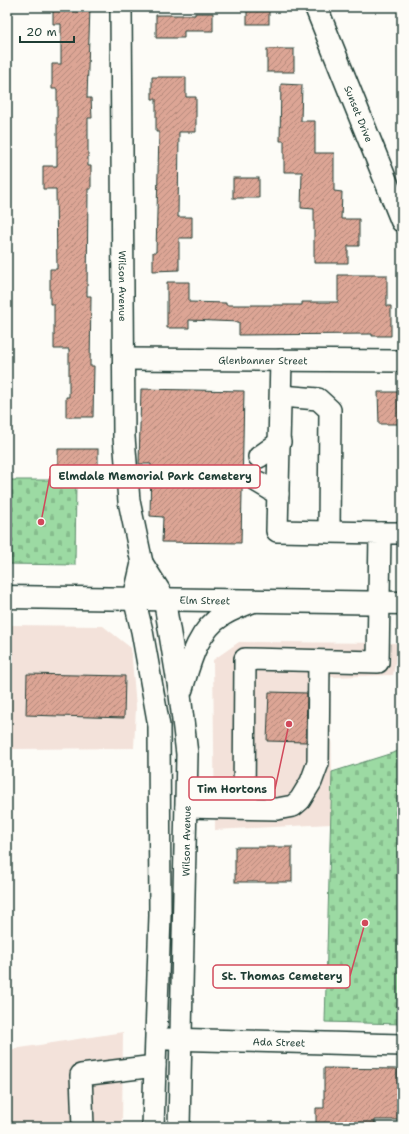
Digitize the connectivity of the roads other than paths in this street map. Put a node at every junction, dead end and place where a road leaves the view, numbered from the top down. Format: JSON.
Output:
{"nodes":[{"id":1,"x":121,"y":7,"type":"edge"},
{"id":2,"x":316,"y":7,"type":"edge"},
{"id":3,"x":402,"y":221,"type":"edge"},
{"id":4,"x":124,"y":359,"type":"junction"},
{"id":5,"x":281,"y":360,"type":"junction"},
{"id":6,"x":402,"y":361,"type":"edge"},
{"id":7,"x":281,"y":396,"type":"junction"},
{"id":8,"x":280,"y":442,"type":"junction"},
{"id":9,"x":259,"y":457,"type":"dead end"},
{"id":10,"x":258,"y":482,"type":"dead end"},
{"id":11,"x":278,"y":494,"type":"junction"},
{"id":12,"x":329,"y":532,"type":"junction"},
{"id":13,"x":380,"y":533,"type":"junction"},
{"id":14,"x":402,"y":533,"type":"edge"},
{"id":15,"x":142,"y":563,"type":"junction"},
{"id":16,"x":7,"y":597,"type":"edge"},
{"id":17,"x":134,"y":598,"type":"junction"},
{"id":18,"x":164,"y":598,"type":"junction"},
{"id":19,"x":254,"y":601,"type":"junction"},
{"id":20,"x":379,"y":603,"type":"junction"},
{"id":21,"x":402,"y":604,"type":"edge"},
{"id":22,"x":319,"y":661,"type":"junction"},
{"id":23,"x":180,"y":696,"type":"junction"},
{"id":24,"x":186,"y":807,"type":"junction"},
{"id":25,"x":244,"y":807,"type":"junction"},
{"id":26,"x":160,"y":915,"type":"junction"},
{"id":27,"x":185,"y":915,"type":"junction"},
{"id":28,"x":155,"y":1039,"type":"junction"},
{"id":29,"x":181,"y":1040,"type":"junction"},
{"id":30,"x":402,"y":1044,"type":"edge"},
{"id":31,"x":155,"y":1066,"type":"junction"},
{"id":32,"x":83,"y":1127,"type":"edge"},
{"id":33,"x":153,"y":1127,"type":"edge"},
{"id":34,"x":179,"y":1127,"type":"edge"}],
"edges":[{"from":1,"to":4,"type":"street","name":"Wilson Avenue"},
{"from":2,"to":3,"type":"main road","name":"Sunset Drive"},
{"from":4,"to":5,"type":"street","name":"Glenbanner Street"},
{"from":4,"to":15,"type":"street","name":"Wilson Avenue"},
{"from":5,"to":6,"type":"street","name":"Glenbanner Street"},
{"from":5,"to":7,"type":"street"},
{"from":7,"to":8,"type":"street"},
{"from":7,"to":12,"type":"street"},
{"from":8,"to":9,"type":"street"},
{"from":8,"to":11,"type":"street"},
{"from":10,"to":11,"type":"street"},
{"from":11,"to":12,"type":"street"},
{"from":12,"to":13,"type":"street"},
{"from":13,"to":14,"type":"street"},
{"from":13,"to":20,"type":"street"},
{"from":15,"to":17,"type":"street","name":"Wilson Avenue"},
{"from":15,"to":18,"type":"street","name":"Wilson Avenue"},
{"from":16,"to":17,"type":"main road","name":"Elm Street"},
{"from":17,"to":18,"type":"main road","name":"Elm Street"},
{"from":17,"to":26,"type":"street","name":"Wilson Avenue"},
{"from":18,"to":19,"type":"main road","name":"Elm Street"},
{"from":18,"to":23,"type":"street","name":"Wilson Avenue"},
{"from":19,"to":20,"type":"main road","name":"Elm Street"},
{"from":19,"to":23,"type":"street"},
{"from":20,"to":21,"type":"main road","name":"Elm Street"},
{"from":20,"to":22,"type":"street"},
{"from":22,"to":25,"type":"street"},
{"from":22,"to":25,"type":"street"},
{"from":23,"to":24,"type":"street","name":"Wilson Avenue"},
{"from":24,"to":25,"type":"street"},
{"from":24,"to":27,"type":"street","name":"Wilson Avenue"},
{"from":26,"to":27,"type":"street"},
{"from":26,"to":28,"type":"street","name":"Wilson Avenue"},
{"from":27,"to":29,"type":"street","name":"Wilson Avenue"},
{"from":28,"to":29,"type":"street","name":"Ada Street"},
{"from":28,"to":31,"type":"street","name":"Wilson Avenue"},
{"from":29,"to":30,"type":"street","name":"Ada Street"},
{"from":29,"to":34,"type":"street","name":"Wilson Avenue"},
{"from":31,"to":32,"type":"street"},
{"from":31,"to":33,"type":"street","name":"Wilson Avenue"}]}
